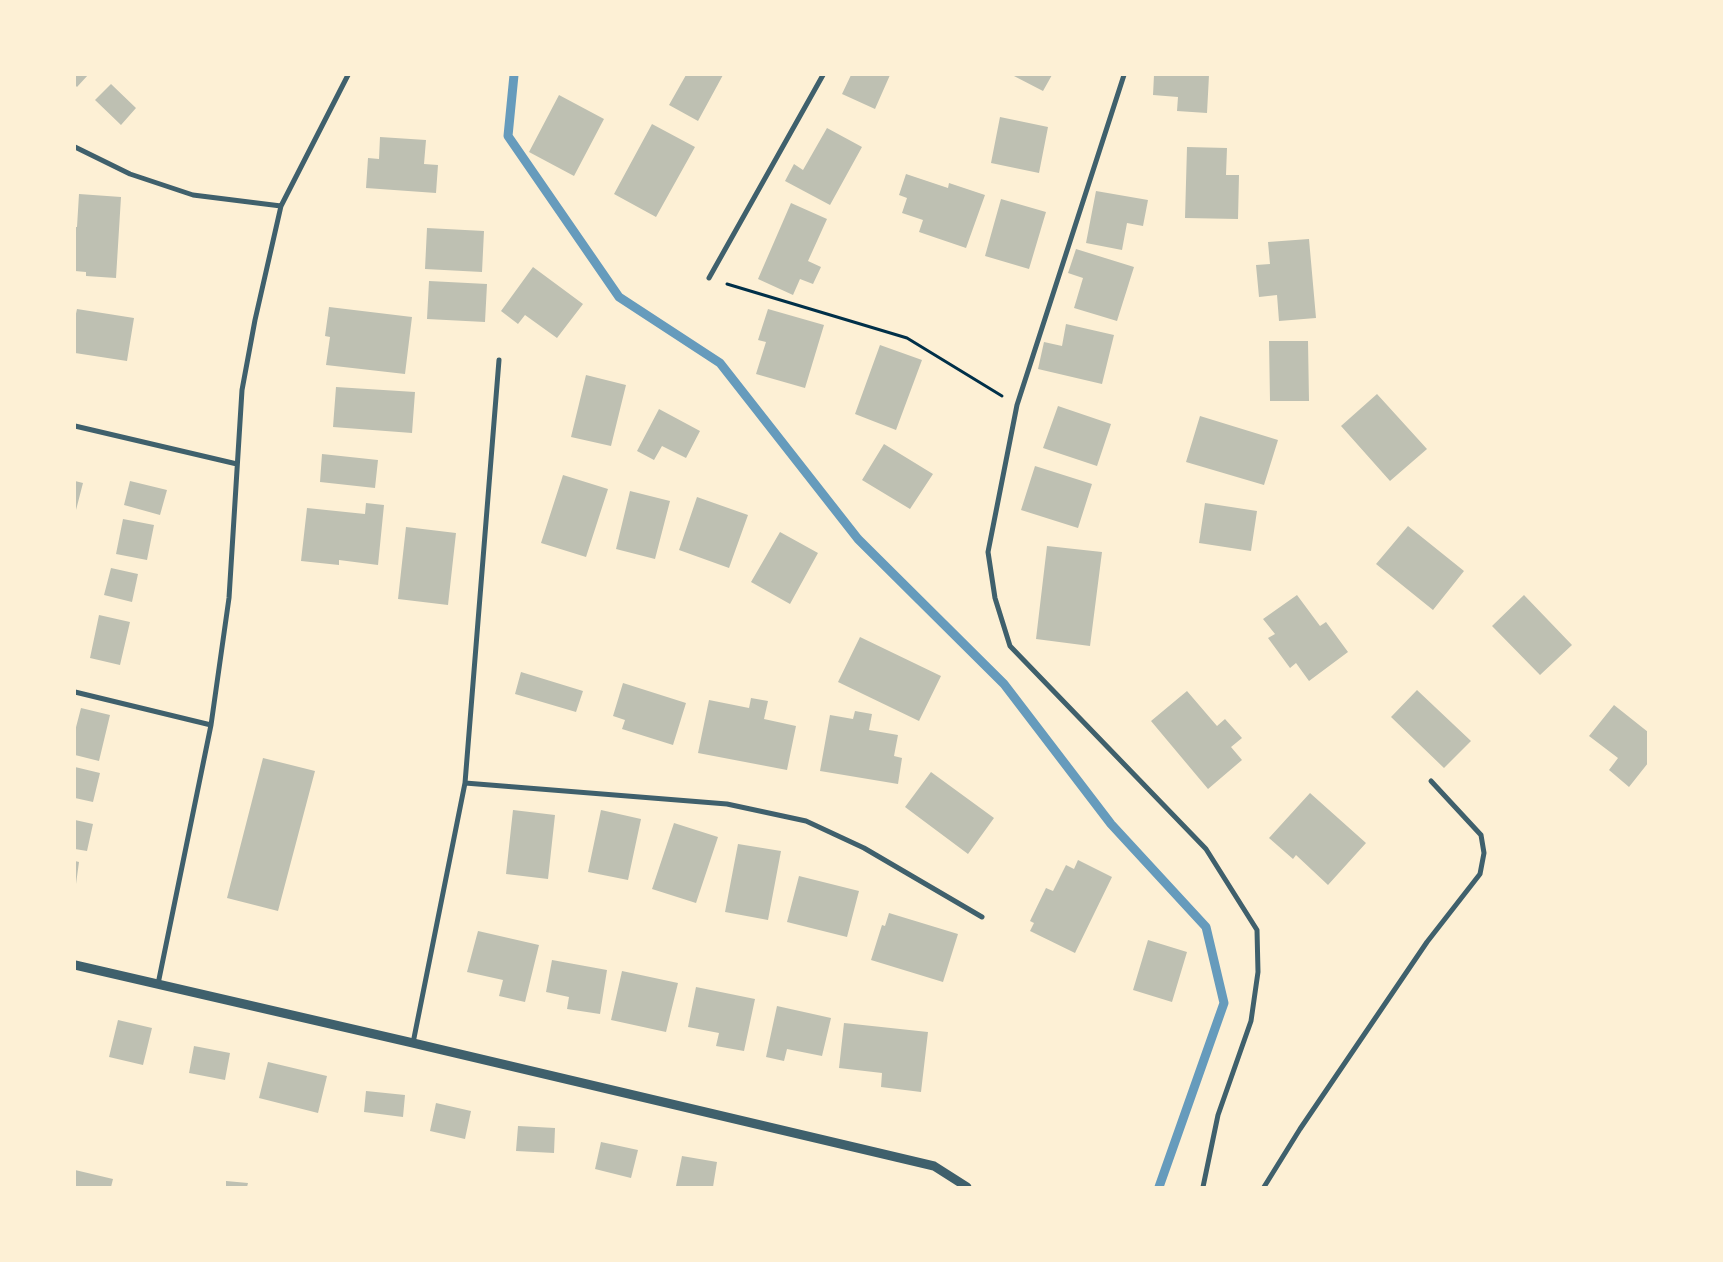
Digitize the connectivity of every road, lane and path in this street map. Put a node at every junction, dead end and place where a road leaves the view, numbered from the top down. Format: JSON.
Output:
{"nodes":[{"id":1,"x":348,"y":75,"type":"edge"},
{"id":2,"x":823,"y":75,"type":"edge"},
{"id":3,"x":1124,"y":75,"type":"edge"},
{"id":4,"x":75,"y":147,"type":"edge"},
{"id":5,"x":281,"y":206,"type":"junction"},
{"id":6,"x":709,"y":278,"type":"joint"},
{"id":7,"x":499,"y":360,"type":"dead end"},
{"id":8,"x":1017,"y":405,"type":"junction"},
{"id":9,"x":75,"y":426,"type":"edge"},
{"id":10,"x":237,"y":464,"type":"junction"},
{"id":11,"x":75,"y":692,"type":"edge"},
{"id":12,"x":211,"y":725,"type":"junction"},
{"id":13,"x":1431,"y":781,"type":"dead end"},
{"id":14,"x":465,"y":783,"type":"junction"},
{"id":15,"x":982,"y":917,"type":"dead end"},
{"id":16,"x":75,"y":965,"type":"edge"},
{"id":17,"x":158,"y":984,"type":"junction"},
{"id":18,"x":412,"y":1042,"type":"junction"},
{"id":19,"x":968,"y":1187,"type":"edge"},
{"id":20,"x":1203,"y":1187,"type":"edge"},
{"id":21,"x":1264,"y":1187,"type":"edge"}],
"edges":[{"from":1,"to":5,"type":"street"},
{"from":2,"to":6,"type":"street"},
{"from":3,"to":8,"type":"street"},
{"from":4,"to":5,"type":"street"},
{"from":5,"to":10,"type":"street"},
{"from":6,"to":8,"type":"path"},
{"from":7,"to":14,"type":"street"},
{"from":8,"to":20,"type":"street"},
{"from":9,"to":10,"type":"street"},
{"from":10,"to":12,"type":"street"},
{"from":11,"to":12,"type":"street"},
{"from":12,"to":17,"type":"street"},
{"from":13,"to":21,"type":"street"},
{"from":14,"to":15,"type":"street"},
{"from":14,"to":18,"type":"street"},
{"from":16,"to":17,"type":"street"},
{"from":17,"to":18,"type":"street"},
{"from":18,"to":19,"type":"street"}]}
